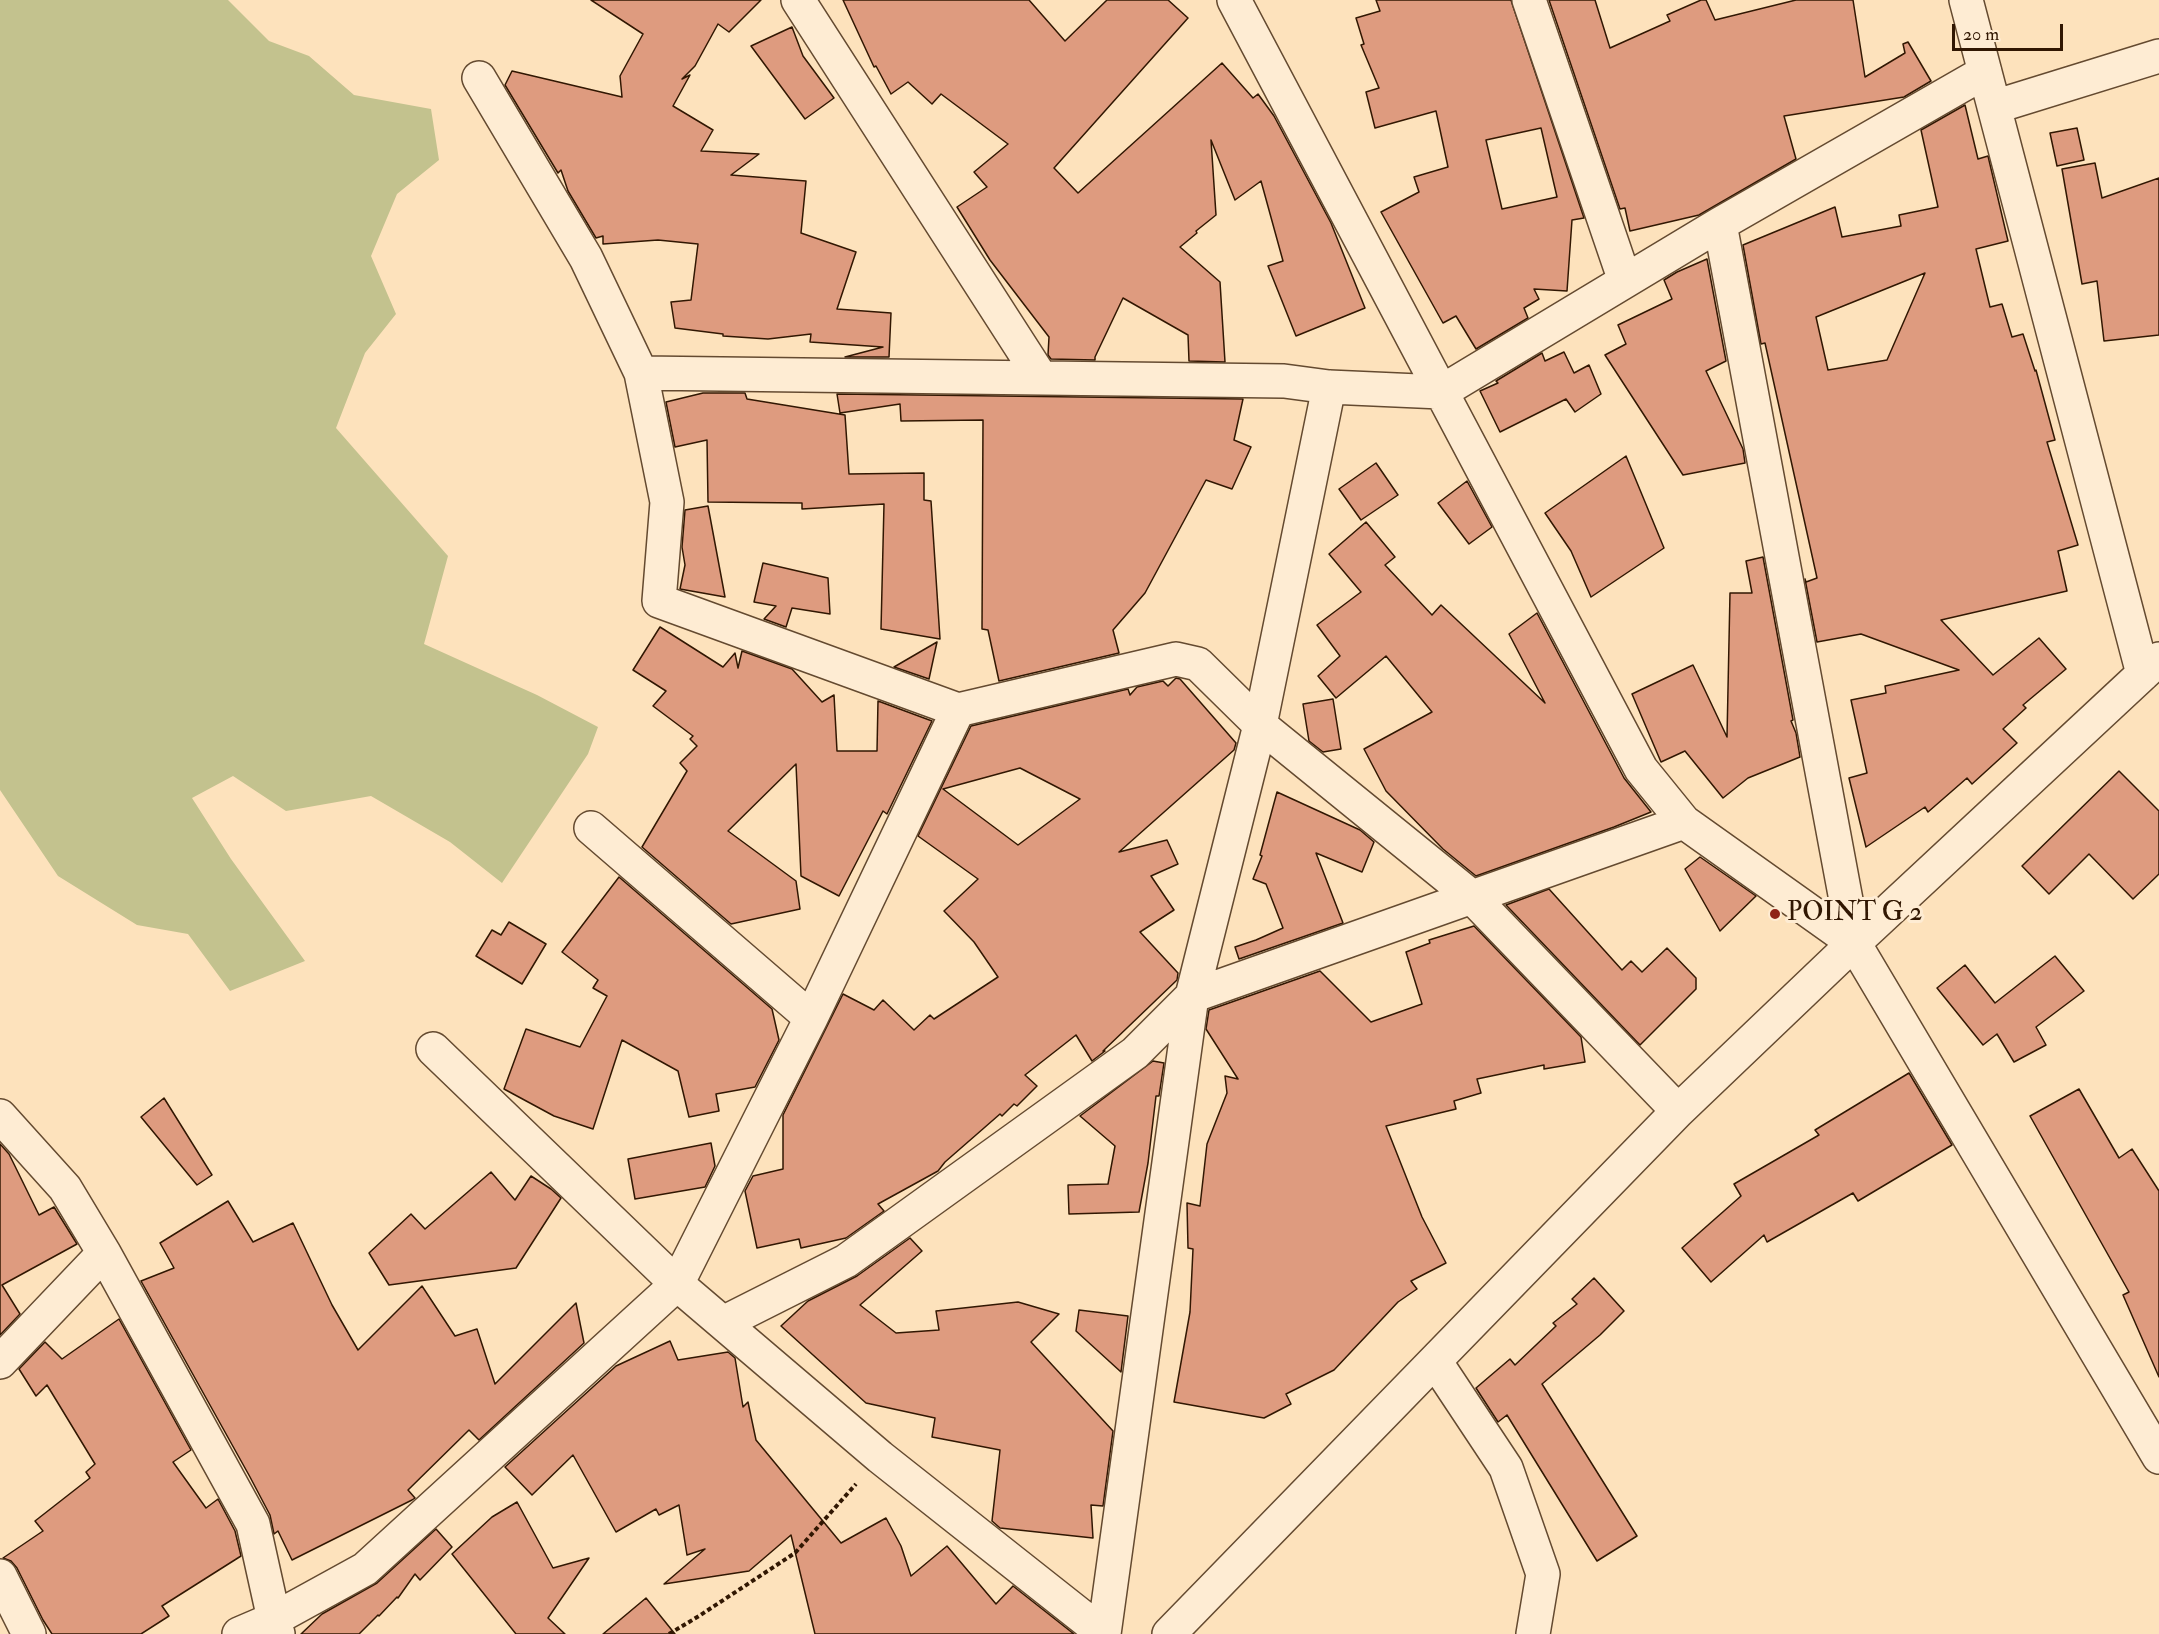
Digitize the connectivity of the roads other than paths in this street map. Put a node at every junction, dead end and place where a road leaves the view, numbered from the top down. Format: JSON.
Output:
{"nodes":[{"id":1,"x":798,"y":0,"type":"edge"},
{"id":2,"x":1234,"y":0,"type":"edge"},
{"id":3,"x":1529,"y":0,"type":"edge"},
{"id":4,"x":1966,"y":0,"type":"edge"},
{"id":5,"x":2159,"y":56,"type":"edge"},
{"id":6,"x":1985,"y":72,"type":"junction"},
{"id":7,"x":479,"y":78,"type":"dead end"},
{"id":8,"x":1994,"y":107,"type":"junction"},
{"id":9,"x":1720,"y":224,"type":"junction"},
{"id":10,"x":1625,"y":281,"type":"junction"},
{"id":11,"x":641,"y":373,"type":"junction"},
{"id":12,"x":1041,"y":378,"type":"junction"},
{"id":13,"x":1329,"y":387,"type":"junction"},
{"id":14,"x":1441,"y":392,"type":"junction"},
{"id":15,"x":2151,"y":666,"type":"edge"},
{"id":16,"x":958,"y":710,"type":"junction"},
{"id":17,"x":1260,"y":725,"type":"junction"},
{"id":18,"x":1684,"y":822,"type":"junction"},
{"id":19,"x":591,"y":828,"type":"dead end"},
{"id":20,"x":1472,"y":897,"type":"junction"},
{"id":21,"x":1854,"y":943,"type":"junction"},
{"id":22,"x":1192,"y":996,"type":"junction"},
{"id":23,"x":811,"y":1018,"type":"junction"},
{"id":24,"x":433,"y":1049,"type":"dead end"},
{"id":25,"x":1678,"y":1111,"type":"junction"},
{"id":26,"x":0,"y":1116,"type":"edge"},
{"id":27,"x":13,"y":1151,"type":"edge"},
{"id":28,"x":104,"y":1253,"type":"junction"},
{"id":29,"x":677,"y":1284,"type":"junction"},
{"id":30,"x":723,"y":1323,"type":"junction"},
{"id":31,"x":1434,"y":1361,"type":"junction"},
{"id":32,"x":0,"y":1362,"type":"edge"},
{"id":33,"x":2159,"y":1457,"type":"edge"},
{"id":34,"x":0,"y":1576,"type":"edge"},
{"id":35,"x":276,"y":1627,"type":"edge"},
{"id":36,"x":29,"y":1634,"type":"edge"},
{"id":37,"x":239,"y":1634,"type":"edge"},
{"id":38,"x":1104,"y":1634,"type":"edge"},
{"id":39,"x":1169,"y":1634,"type":"edge"},
{"id":40,"x":1533,"y":1634,"type":"edge"}],
"edges":[{"from":1,"to":12,"type":"street"},
{"from":2,"to":14,"type":"street"},
{"from":3,"to":10,"type":"street"},
{"from":4,"to":6,"type":"street"},
{"from":5,"to":8,"type":"street"},
{"from":6,"to":8,"type":"street"},
{"from":6,"to":9,"type":"street"},
{"from":7,"to":11,"type":"street"},
{"from":8,"to":15,"type":"street"},
{"from":9,"to":10,"type":"street"},
{"from":9,"to":21,"type":"street"},
{"from":10,"to":14,"type":"street"},
{"from":11,"to":12,"type":"street"},
{"from":11,"to":16,"type":"street"},
{"from":12,"to":13,"type":"street"},
{"from":13,"to":14,"type":"street"},
{"from":13,"to":17,"type":"street"},
{"from":14,"to":18,"type":"street"},
{"from":15,"to":21,"type":"street"},
{"from":16,"to":17,"type":"street"},
{"from":16,"to":23,"type":"street"},
{"from":17,"to":20,"type":"street"},
{"from":17,"to":22,"type":"street"},
{"from":18,"to":20,"type":"street"},
{"from":18,"to":21,"type":"street"},
{"from":19,"to":23,"type":"street"},
{"from":20,"to":22,"type":"street"},
{"from":20,"to":25,"type":"street"},
{"from":21,"to":25,"type":"street"},
{"from":21,"to":33,"type":"street"},
{"from":22,"to":30,"type":"street"},
{"from":22,"to":38,"type":"street"},
{"from":23,"to":29,"type":"street"},
{"from":24,"to":29,"type":"street"},
{"from":25,"to":31,"type":"street"},
{"from":26,"to":27,"type":"street"},
{"from":27,"to":28,"type":"street"},
{"from":28,"to":32,"type":"street"},
{"from":28,"to":35,"type":"street"},
{"from":29,"to":30,"type":"street"},
{"from":29,"to":35,"type":"street"},
{"from":30,"to":38,"type":"street"},
{"from":31,"to":39,"type":"street"},
{"from":31,"to":40,"type":"street"},
{"from":34,"to":36,"type":"street"},
{"from":35,"to":37,"type":"street"}]}
